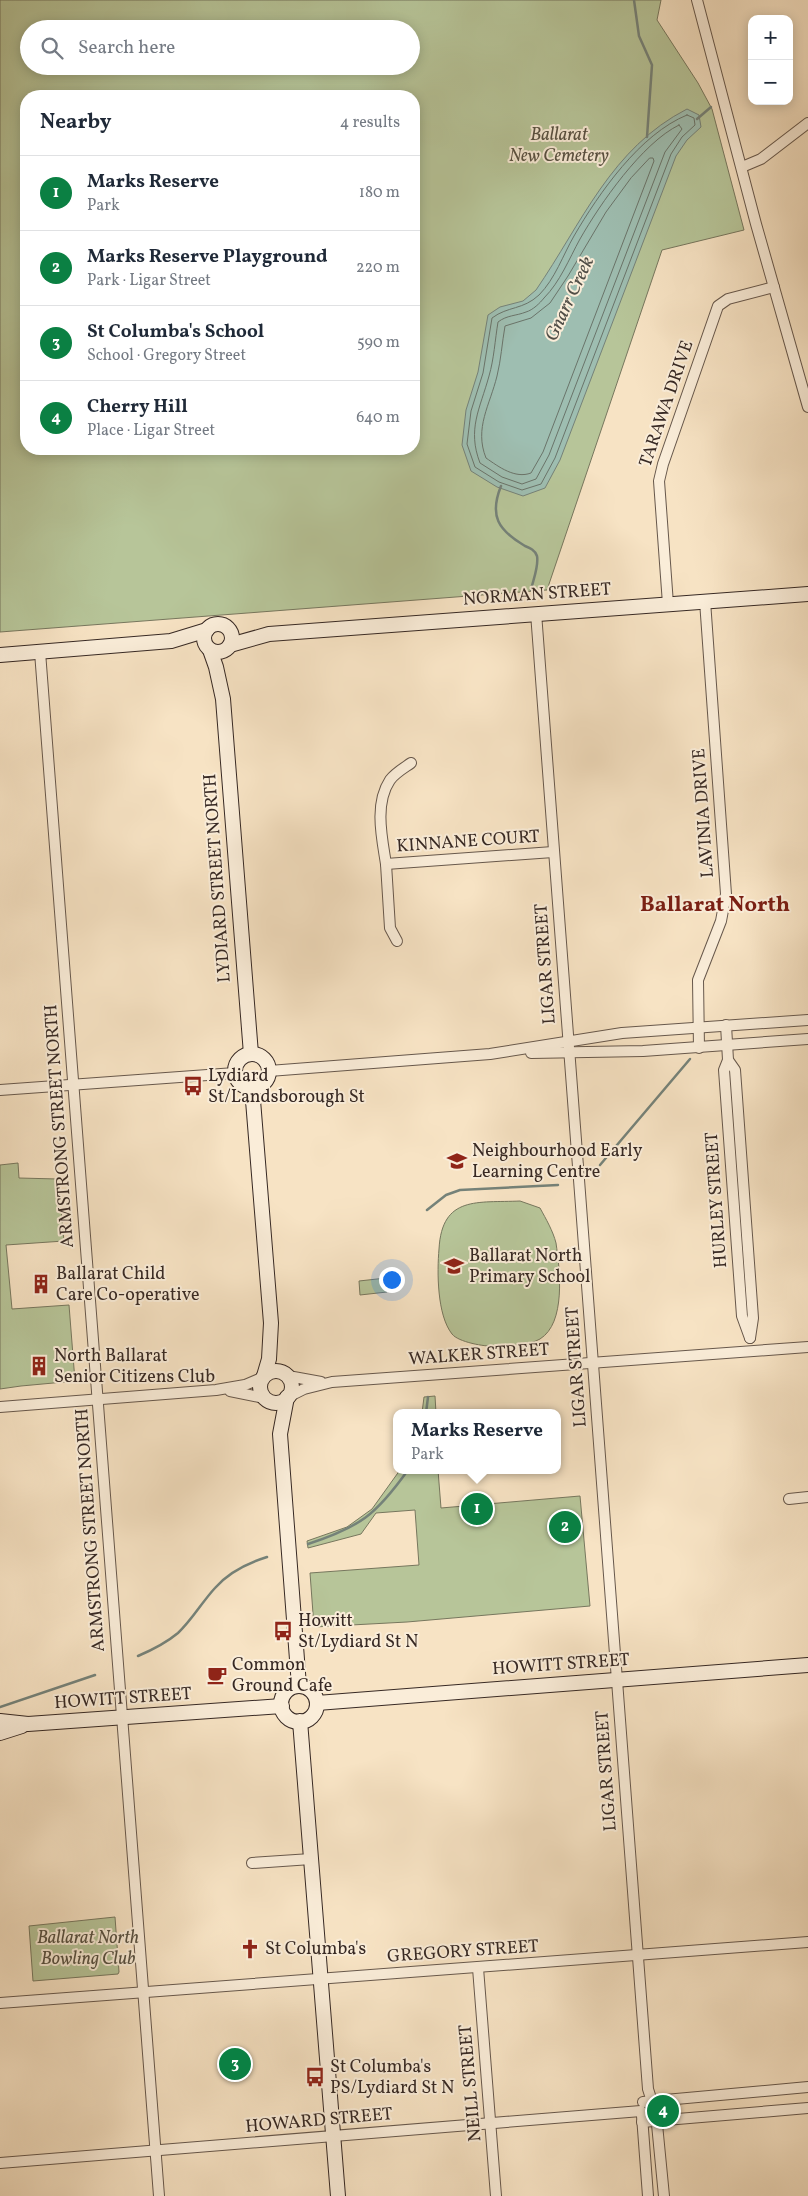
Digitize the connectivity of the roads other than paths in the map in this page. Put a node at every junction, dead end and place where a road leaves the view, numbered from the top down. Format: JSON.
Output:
{"nodes":[{"id":1,"x":700,"y":1,"type":"edge"},
{"id":2,"x":808,"y":123,"type":"edge"},
{"id":3,"x":742,"y":167,"type":"junction"},
{"id":4,"x":774,"y":287,"type":"junction"},
{"id":5,"x":808,"y":407,"type":"edge"},
{"id":6,"x":808,"y":594,"type":"edge"},
{"id":7,"x":705,"y":601,"type":"junction"},
{"id":8,"x":668,"y":604,"type":"junction"},
{"id":9,"x":536,"y":613,"type":"junction"},
{"id":10,"x":207,"y":630,"type":"junction"},
{"id":11,"x":229,"y":630,"type":"junction"},
{"id":12,"x":269,"y":634,"type":"junction"},
{"id":13,"x":171,"y":641,"type":"junction"},
{"id":14,"x":229,"y":646,"type":"junction"},
{"id":15,"x":208,"y":648,"type":"junction"},
{"id":16,"x":40,"y":652,"type":"junction"},
{"id":17,"x":0,"y":655,"type":"edge"},
{"id":18,"x":223,"y":699,"type":"junction"},
{"id":19,"x":411,"y":763,"type":"dead end"},
{"id":20,"x":554,"y":852,"type":"junction"},
{"id":21,"x":386,"y":864,"type":"junction"},
{"id":22,"x":397,"y":941,"type":"dead end"},
{"id":23,"x":808,"y":1020,"type":"edge"},
{"id":24,"x":726,"y":1025,"type":"junction"},
{"id":25,"x":697,"y":1027,"type":"junction"},
{"id":26,"x":808,"y":1039,"type":"edge"},
{"id":27,"x":568,"y":1041,"type":"junction"},
{"id":28,"x":727,"y":1046,"type":"junction"},
{"id":29,"x":698,"y":1048,"type":"junction"},
{"id":30,"x":569,"y":1053,"type":"junction"},
{"id":31,"x":251,"y":1054,"type":"junction"},
{"id":32,"x":490,"y":1054,"type":"junction"},
{"id":33,"x":269,"y":1071,"type":"junction"},
{"id":34,"x":235,"y":1073,"type":"junction"},
{"id":35,"x":73,"y":1085,"type":"junction"},
{"id":36,"x":252,"y":1088,"type":"junction"},
{"id":37,"x":0,"y":1090,"type":"edge"},
{"id":38,"x":271,"y":1323,"type":"junction"},
{"id":39,"x":808,"y":1346,"type":"edge"},
{"id":40,"x":751,"y":1351,"type":"junction"},
{"id":41,"x":593,"y":1363,"type":"junction"},
{"id":42,"x":287,"y":1376,"type":"junction"},
{"id":43,"x":264,"y":1377,"type":"junction"},
{"id":44,"x":332,"y":1382,"type":"junction"},
{"id":45,"x":216,"y":1390,"type":"junction"},
{"id":46,"x":288,"y":1397,"type":"junction"},
{"id":47,"x":97,"y":1398,"type":"junction"},
{"id":48,"x":266,"y":1399,"type":"junction"},
{"id":49,"x":0,"y":1406,"type":"edge"},
{"id":50,"x":280,"y":1434,"type":"junction"},
{"id":51,"x":808,"y":1497,"type":"edge"},
{"id":52,"x":789,"y":1499,"type":"dead end"},
{"id":53,"x":808,"y":1665,"type":"edge"},
{"id":54,"x":616,"y":1679,"type":"junction"},
{"id":55,"x":299,"y":1686,"type":"junction"},
{"id":56,"x":317,"y":1703,"type":"junction"},
{"id":57,"x":282,"y":1706,"type":"junction"},
{"id":58,"x":122,"y":1718,"type":"junction"},
{"id":59,"x":0,"y":1721,"type":"edge"},
{"id":60,"x":300,"y":1721,"type":"junction"},
{"id":61,"x":28,"y":1724,"type":"junction"},
{"id":62,"x":0,"y":1733,"type":"edge"},
{"id":63,"x":311,"y":1859,"type":"junction"},
{"id":64,"x":252,"y":1863,"type":"dead end"},
{"id":65,"x":808,"y":1942,"type":"edge"},
{"id":66,"x":638,"y":1955,"type":"junction"},
{"id":67,"x":478,"y":1968,"type":"junction"},
{"id":68,"x":320,"y":1979,"type":"junction"},
{"id":69,"x":142,"y":1992,"type":"junction"},
{"id":70,"x":0,"y":2003,"type":"edge"},
{"id":71,"x":808,"y":2087,"type":"edge"},
{"id":72,"x":646,"y":2105,"type":"junction"},
{"id":73,"x":808,"y":2108,"type":"edge"},
{"id":74,"x":657,"y":2121,"type":"junction"},
{"id":75,"x":642,"y":2122,"type":"junction"},
{"id":76,"x":490,"y":2123,"type":"junction"},
{"id":77,"x":333,"y":2136,"type":"junction"},
{"id":78,"x":155,"y":2150,"type":"junction"},
{"id":79,"x":0,"y":2163,"type":"edge"},
{"id":80,"x":661,"y":2167,"type":"junction"},
{"id":81,"x":645,"y":2168,"type":"junction"},
{"id":82,"x":159,"y":2196,"type":"edge"},
{"id":83,"x":338,"y":2196,"type":"edge"},
{"id":84,"x":496,"y":2196,"type":"edge"},
{"id":85,"x":648,"y":2196,"type":"edge"},
{"id":86,"x":664,"y":2196,"type":"edge"}],
"edges":[{"from":1,"to":3,"type":"street"},
{"from":2,"to":3,"type":"street"},
{"from":3,"to":4,"type":"street"},
{"from":4,"to":5,"type":"street"},
{"from":4,"to":8,"type":"street","name":"TARAWA DRIVE"},
{"from":6,"to":7,"type":"street","name":"NORMAN STREET"},
{"from":7,"to":8,"type":"street","name":"NORMAN STREET"},
{"from":7,"to":25,"type":"street","name":"LAVINIA DRIVE"},
{"from":8,"to":9,"type":"street","name":"NORMAN STREET"},
{"from":9,"to":12,"type":"street","name":"NORMAN STREET"},
{"from":9,"to":20,"type":"street","name":"LIGAR STREET"},
{"from":10,"to":11,"type":"street"},
{"from":10,"to":13,"type":"street"},
{"from":10,"to":15,"type":"street"},
{"from":11,"to":12,"type":"street","name":"NORMAN STREET"},
{"from":11,"to":14,"type":"street"},
{"from":12,"to":14,"type":"street","name":"NORMAN STREET"},
{"from":13,"to":15,"type":"street"},
{"from":13,"to":16,"type":"street"},
{"from":14,"to":15,"type":"street"},
{"from":14,"to":18,"type":"street","name":"LYDIARD STREET NORTH"},
{"from":15,"to":18,"type":"street","name":"LYDIARD STREET NORTH"},
{"from":16,"to":17,"type":"street"},
{"from":16,"to":35,"type":"street","name":"ARMSTRONG STREET NORTH"},
{"from":18,"to":31,"type":"street","name":"LYDIARD STREET NORTH"},
{"from":19,"to":21,"type":"street","name":"KINNANE COURT"},
{"from":20,"to":21,"type":"street","name":"KINNANE COURT"},
{"from":20,"to":27,"type":"street","name":"LIGAR STREET"},
{"from":21,"to":22,"type":"street","name":"KINNANE COURT"},
{"from":23,"to":24,"type":"street"},
{"from":24,"to":25,"type":"street"},
{"from":24,"to":28,"type":"street","name":"HURLEY STREET"},
{"from":25,"to":27,"type":"street"},
{"from":25,"to":29,"type":"street","name":"LAVINIA DRIVE"},
{"from":26,"to":28,"type":"street"},
{"from":27,"to":30,"type":"street","name":"LIGAR STREET"},
{"from":27,"to":32,"type":"street"},
{"from":28,"to":29,"type":"street"},
{"from":28,"to":40,"type":"street","name":"HURLEY STREET"},
{"from":29,"to":30,"type":"street"},
{"from":30,"to":32,"type":"street"},
{"from":30,"to":41,"type":"street","name":"LIGAR STREET"},
{"from":31,"to":33,"type":"street"},
{"from":31,"to":34,"type":"street"},
{"from":32,"to":33,"type":"street"},
{"from":33,"to":36,"type":"street"},
{"from":34,"to":35,"type":"street"},
{"from":34,"to":36,"type":"street"},
{"from":35,"to":37,"type":"street"},
{"from":35,"to":47,"type":"street","name":"ARMSTRONG STREET NORTH"},
{"from":36,"to":38,"type":"street"},
{"from":38,"to":42,"type":"street"},
{"from":38,"to":43,"type":"street"},
{"from":39,"to":40,"type":"street","name":"WALKER STREET"},
{"from":40,"to":41,"type":"street","name":"WALKER STREET"},
{"from":41,"to":44,"type":"street","name":"WALKER STREET"},
{"from":41,"to":54,"type":"street","name":"LIGAR STREET"},
{"from":42,"to":43,"type":"street"},
{"from":42,"to":44,"type":"street","name":"WALKER STREET"},
{"from":42,"to":46,"type":"street"},
{"from":43,"to":45,"type":"street"},
{"from":43,"to":48,"type":"street"},
{"from":44,"to":46,"type":"street","name":"WALKER STREET"},
{"from":45,"to":47,"type":"street"},
{"from":45,"to":48,"type":"street"},
{"from":46,"to":48,"type":"street"},
{"from":46,"to":50,"type":"street"},
{"from":47,"to":49,"type":"street"},
{"from":47,"to":58,"type":"street","name":"ARMSTRONG STREET NORTH"},
{"from":48,"to":50,"type":"street"},
{"from":50,"to":55,"type":"street"},
{"from":51,"to":52,"type":"street"},
{"from":53,"to":54,"type":"street","name":"HOWITT STREET"},
{"from":54,"to":56,"type":"street","name":"HOWITT STREET"},
{"from":54,"to":66,"type":"street","name":"LIGAR STREET"},
{"from":55,"to":56,"type":"street"},
{"from":55,"to":57,"type":"street"},
{"from":56,"to":60,"type":"street"},
{"from":57,"to":58,"type":"street","name":"HOWITT STREET"},
{"from":57,"to":60,"type":"street"},
{"from":58,"to":61,"type":"street","name":"HOWITT STREET"},
{"from":58,"to":69,"type":"street","name":"ARMSTRONG STREET NORTH"},
{"from":59,"to":61,"type":"street","name":"HOWITT STREET"},
{"from":60,"to":63,"type":"street"},
{"from":61,"to":62,"type":"street","name":"HOWITT STREET"},
{"from":63,"to":64,"type":"street"},
{"from":63,"to":68,"type":"street"},
{"from":65,"to":66,"type":"street","name":"GREGORY STREET"},
{"from":66,"to":67,"type":"street","name":"GREGORY STREET"},
{"from":66,"to":72,"type":"street","name":"LIGAR STREET"},
{"from":67,"to":68,"type":"street","name":"GREGORY STREET"},
{"from":67,"to":76,"type":"street","name":"NEILL STREET"},
{"from":68,"to":69,"type":"street","name":"GREGORY STREET"},
{"from":68,"to":77,"type":"street"},
{"from":69,"to":70,"type":"street","name":"GREGORY STREET"},
{"from":69,"to":78,"type":"street","name":"ARMSTRONG STREET NORTH"},
{"from":71,"to":72,"type":"street","name":"HOWARD STREET"},
{"from":72,"to":74,"type":"street"},
{"from":72,"to":75,"type":"street","name":"LIGAR STREET"},
{"from":72,"to":76,"type":"street","name":"HOWARD STREET"},
{"from":73,"to":74,"type":"street"},
{"from":74,"to":75,"type":"street"},
{"from":74,"to":80,"type":"street"},
{"from":75,"to":81,"type":"street","name":"LIGAR STREET"},
{"from":76,"to":77,"type":"street","name":"HOWARD STREET"},
{"from":76,"to":84,"type":"street","name":"NEILL STREET"},
{"from":77,"to":78,"type":"street","name":"HOWARD STREET"},
{"from":77,"to":83,"type":"street"},
{"from":78,"to":79,"type":"street","name":"HOWARD STREET"},
{"from":78,"to":82,"type":"street","name":"ARMSTRONG STREET NORTH"},
{"from":80,"to":81,"type":"street"},
{"from":80,"to":86,"type":"street"},
{"from":81,"to":85,"type":"street","name":"LIGAR STREET"}]}
